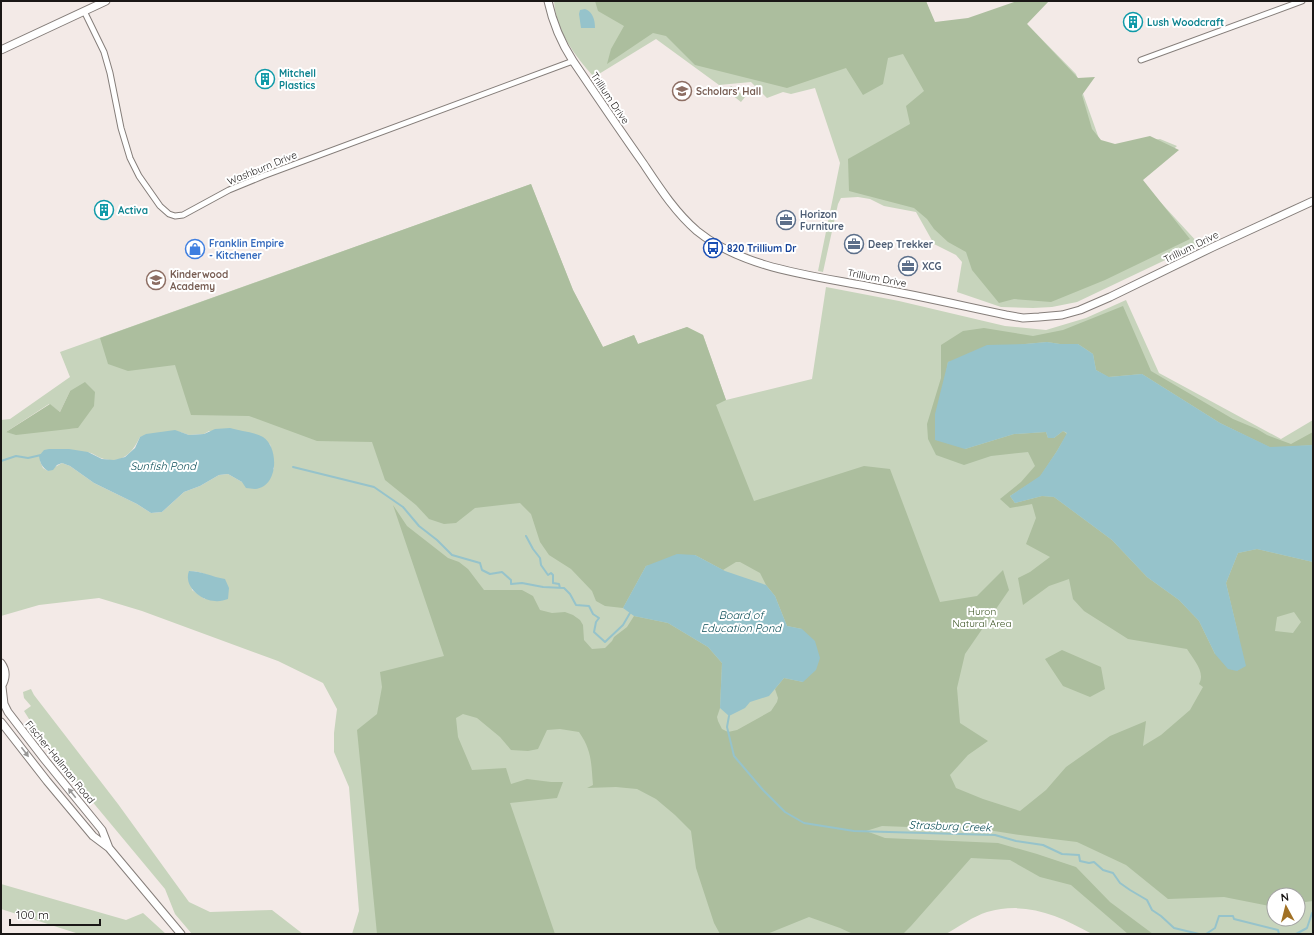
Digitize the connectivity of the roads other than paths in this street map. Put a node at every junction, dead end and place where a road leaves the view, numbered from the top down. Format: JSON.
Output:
{"nodes":[{"id":1,"x":106,"y":1,"type":"edge"},
{"id":2,"x":548,"y":1,"type":"edge"},
{"id":3,"x":1302,"y":1,"type":"edge"},
{"id":4,"x":84,"y":11,"type":"junction"},
{"id":5,"x":1,"y":50,"type":"edge"},
{"id":6,"x":1141,"y":60,"type":"dead end"},
{"id":7,"x":573,"y":61,"type":"junction"},
{"id":8,"x":1313,"y":201,"type":"edge"},
{"id":9,"x":1,"y":663,"type":"edge"},
{"id":10,"x":1,"y":687,"type":"edge"},
{"id":11,"x":1,"y":722,"type":"edge"},
{"id":12,"x":109,"y":848,"type":"junction"},
{"id":13,"x":181,"y":934,"type":"edge"}],
"edges":[{"from":1,"to":4,"type":"street"},
{"from":2,"to":7,"type":"street","name":"Trillium Drive"},
{"from":3,"to":6,"type":"street"},
{"from":4,"to":5,"type":"street"},
{"from":4,"to":7,"type":"street","name":"Washburn Drive"},
{"from":7,"to":8,"type":"street","name":"Trillium Drive"},
{"from":9,"to":10,"type":"street","name":"Fischer-Hallman Road"},
{"from":12,"to":10,"type":"street","name":"Fischer-Hallman Road","one_way":true},
{"from":11,"to":12,"type":"street","name":"Fischer-Hallman Road","one_way":true},
{"from":12,"to":13,"type":"street","name":"Fischer-Hallman Road"}]}
